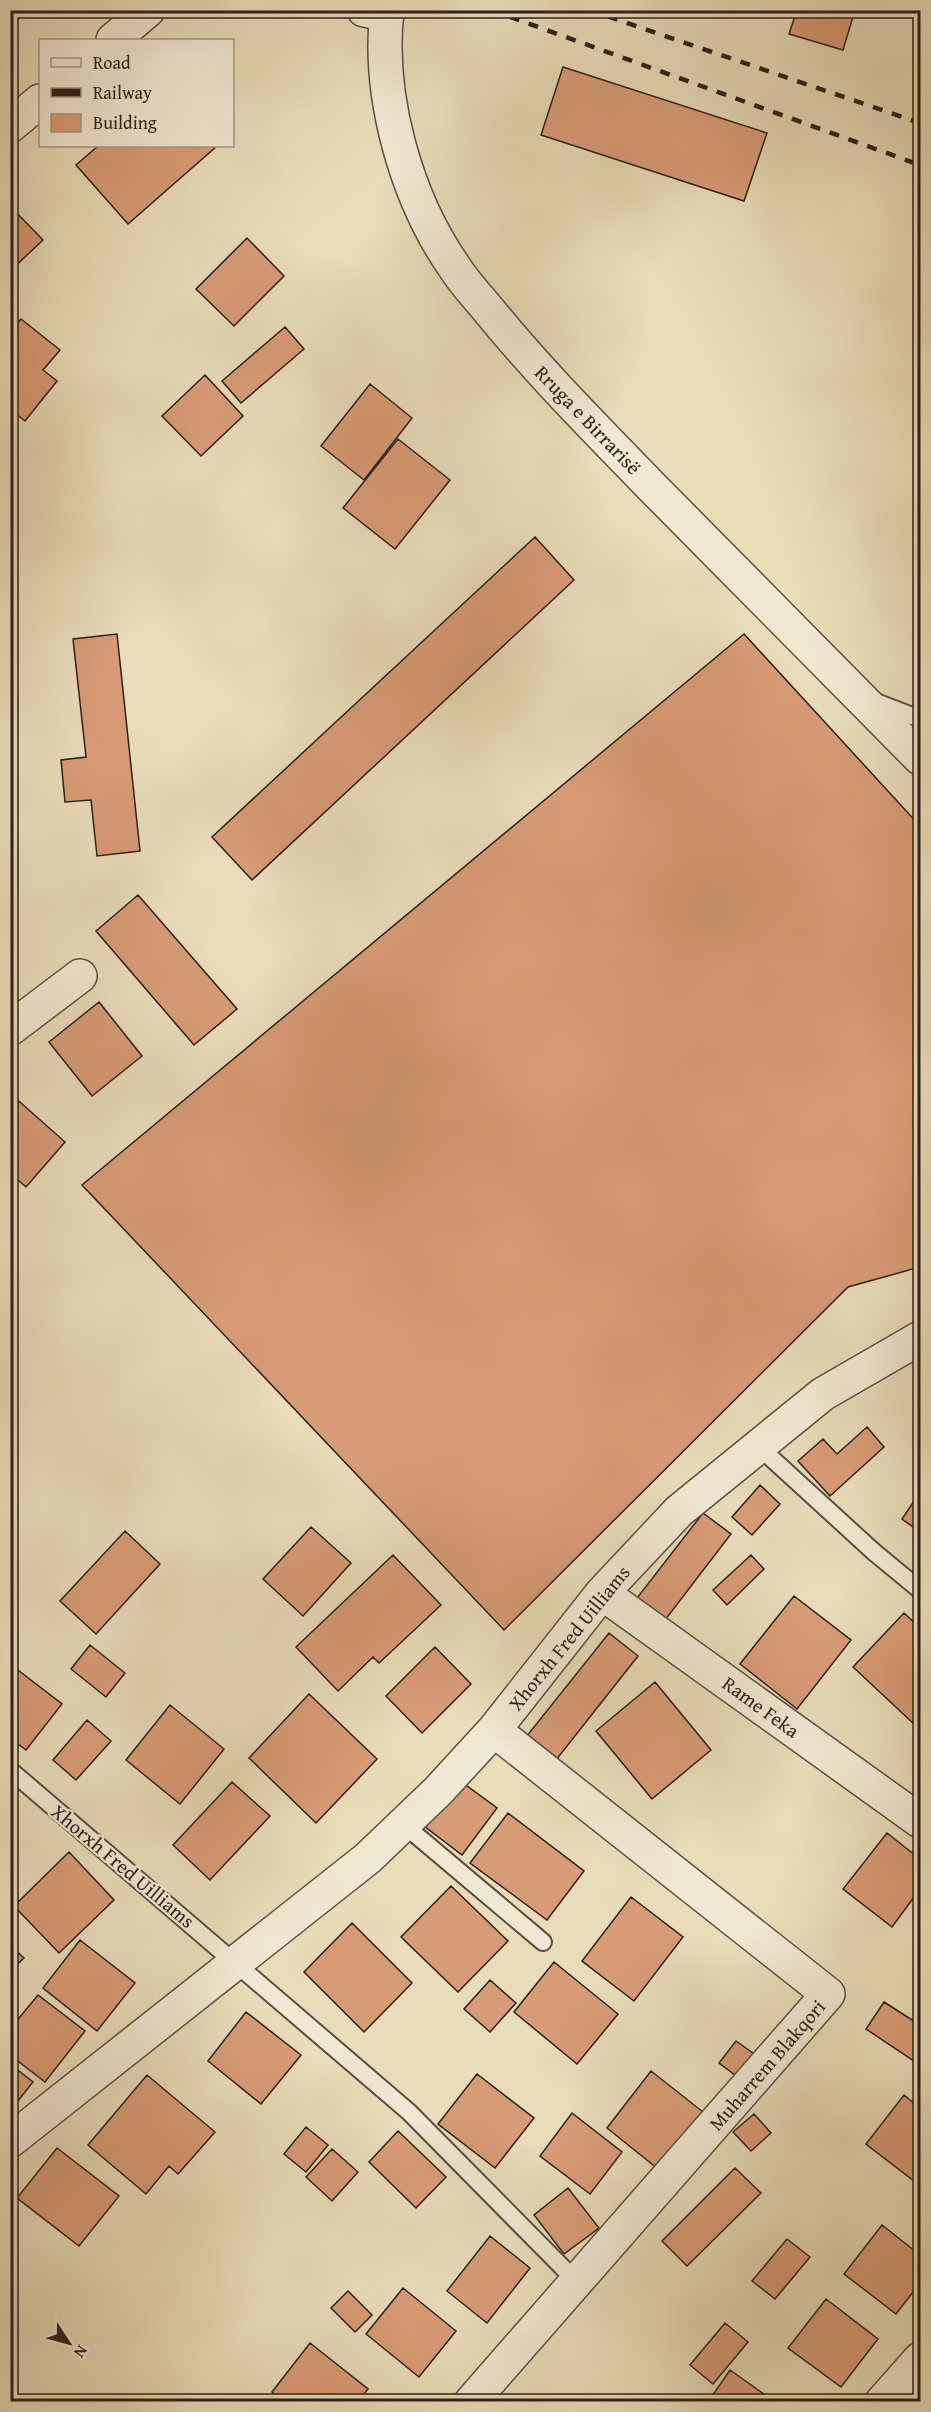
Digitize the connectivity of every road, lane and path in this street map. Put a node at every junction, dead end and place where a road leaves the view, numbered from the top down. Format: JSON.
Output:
{"nodes":[{"id":1,"x":148,"y":10,"type":"edge"},
{"id":2,"x":379,"y":12,"type":"edge"},
{"id":3,"x":114,"y":39,"type":"edge"},
{"id":4,"x":39,"y":102,"type":"edge"},
{"id":5,"x":10,"y":126,"type":"edge"},
{"id":6,"x":858,"y":695,"type":"junction"},
{"id":7,"x":921,"y":719,"type":"edge"},
{"id":8,"x":921,"y":758,"type":"edge"},
{"id":9,"x":80,"y":976,"type":"dead end"},
{"id":10,"x":10,"y":1029,"type":"edge"},
{"id":11,"x":921,"y":1338,"type":"edge"},
{"id":12,"x":758,"y":1446,"type":"junction"},
{"id":13,"x":921,"y":1590,"type":"edge"},
{"id":14,"x":602,"y":1593,"type":"junction"},
{"id":15,"x":494,"y":1730,"type":"junction"},
{"id":16,"x":10,"y":1770,"type":"edge"},
{"id":17,"x":921,"y":1821,"type":"edge"},
{"id":18,"x":404,"y":1824,"type":"junction"},
{"id":19,"x":543,"y":1942,"type":"dead end"},
{"id":20,"x":235,"y":1962,"type":"junction"},
{"id":21,"x":13,"y":2134,"type":"edge"},
{"id":22,"x":577,"y":2282,"type":"junction"},
{"id":23,"x":921,"y":2359,"type":"edge"},
{"id":24,"x":471,"y":2402,"type":"edge"},
{"id":25,"x":882,"y":2402,"type":"edge"}],
"edges":[{"from":1,"to":3,"type":"street"},
{"from":2,"to":6,"type":"street","name":"Rruga e Birrarisë"},
{"from":4,"to":5,"type":"street"},
{"from":6,"to":7,"type":"lane"},
{"from":6,"to":8,"type":"street","name":"Rruga e Birrarisë"},
{"from":9,"to":10,"type":"street"},
{"from":11,"to":12,"type":"street","name":"Xhorxh Fred Uilliams"},
{"from":12,"to":13,"type":"lane"},
{"from":12,"to":14,"type":"street","name":"Xhorxh Fred Uilliams"},
{"from":14,"to":15,"type":"street","name":"Xhorxh Fred Uilliams"},
{"from":14,"to":17,"type":"street","name":"Rame Feka"},
{"from":15,"to":18,"type":"street","name":"Xhorxh Fred Uilliams"},
{"from":15,"to":22,"type":"street","name":"Muharrem Blakqori"},
{"from":16,"to":20,"type":"lane","name":"Xhorxh Fred Uilliams"},
{"from":18,"to":19,"type":"lane"},
{"from":18,"to":20,"type":"street","name":"Xhorxh Fred Uilliams"},
{"from":20,"to":21,"type":"street","name":"Xhorxh Fred Uilliams"},
{"from":20,"to":22,"type":"lane","name":"Xhorxh Fred Uilliams"},
{"from":22,"to":24,"type":"street","name":"Muharrem Blakqori"},
{"from":23,"to":25,"type":"street"}]}
